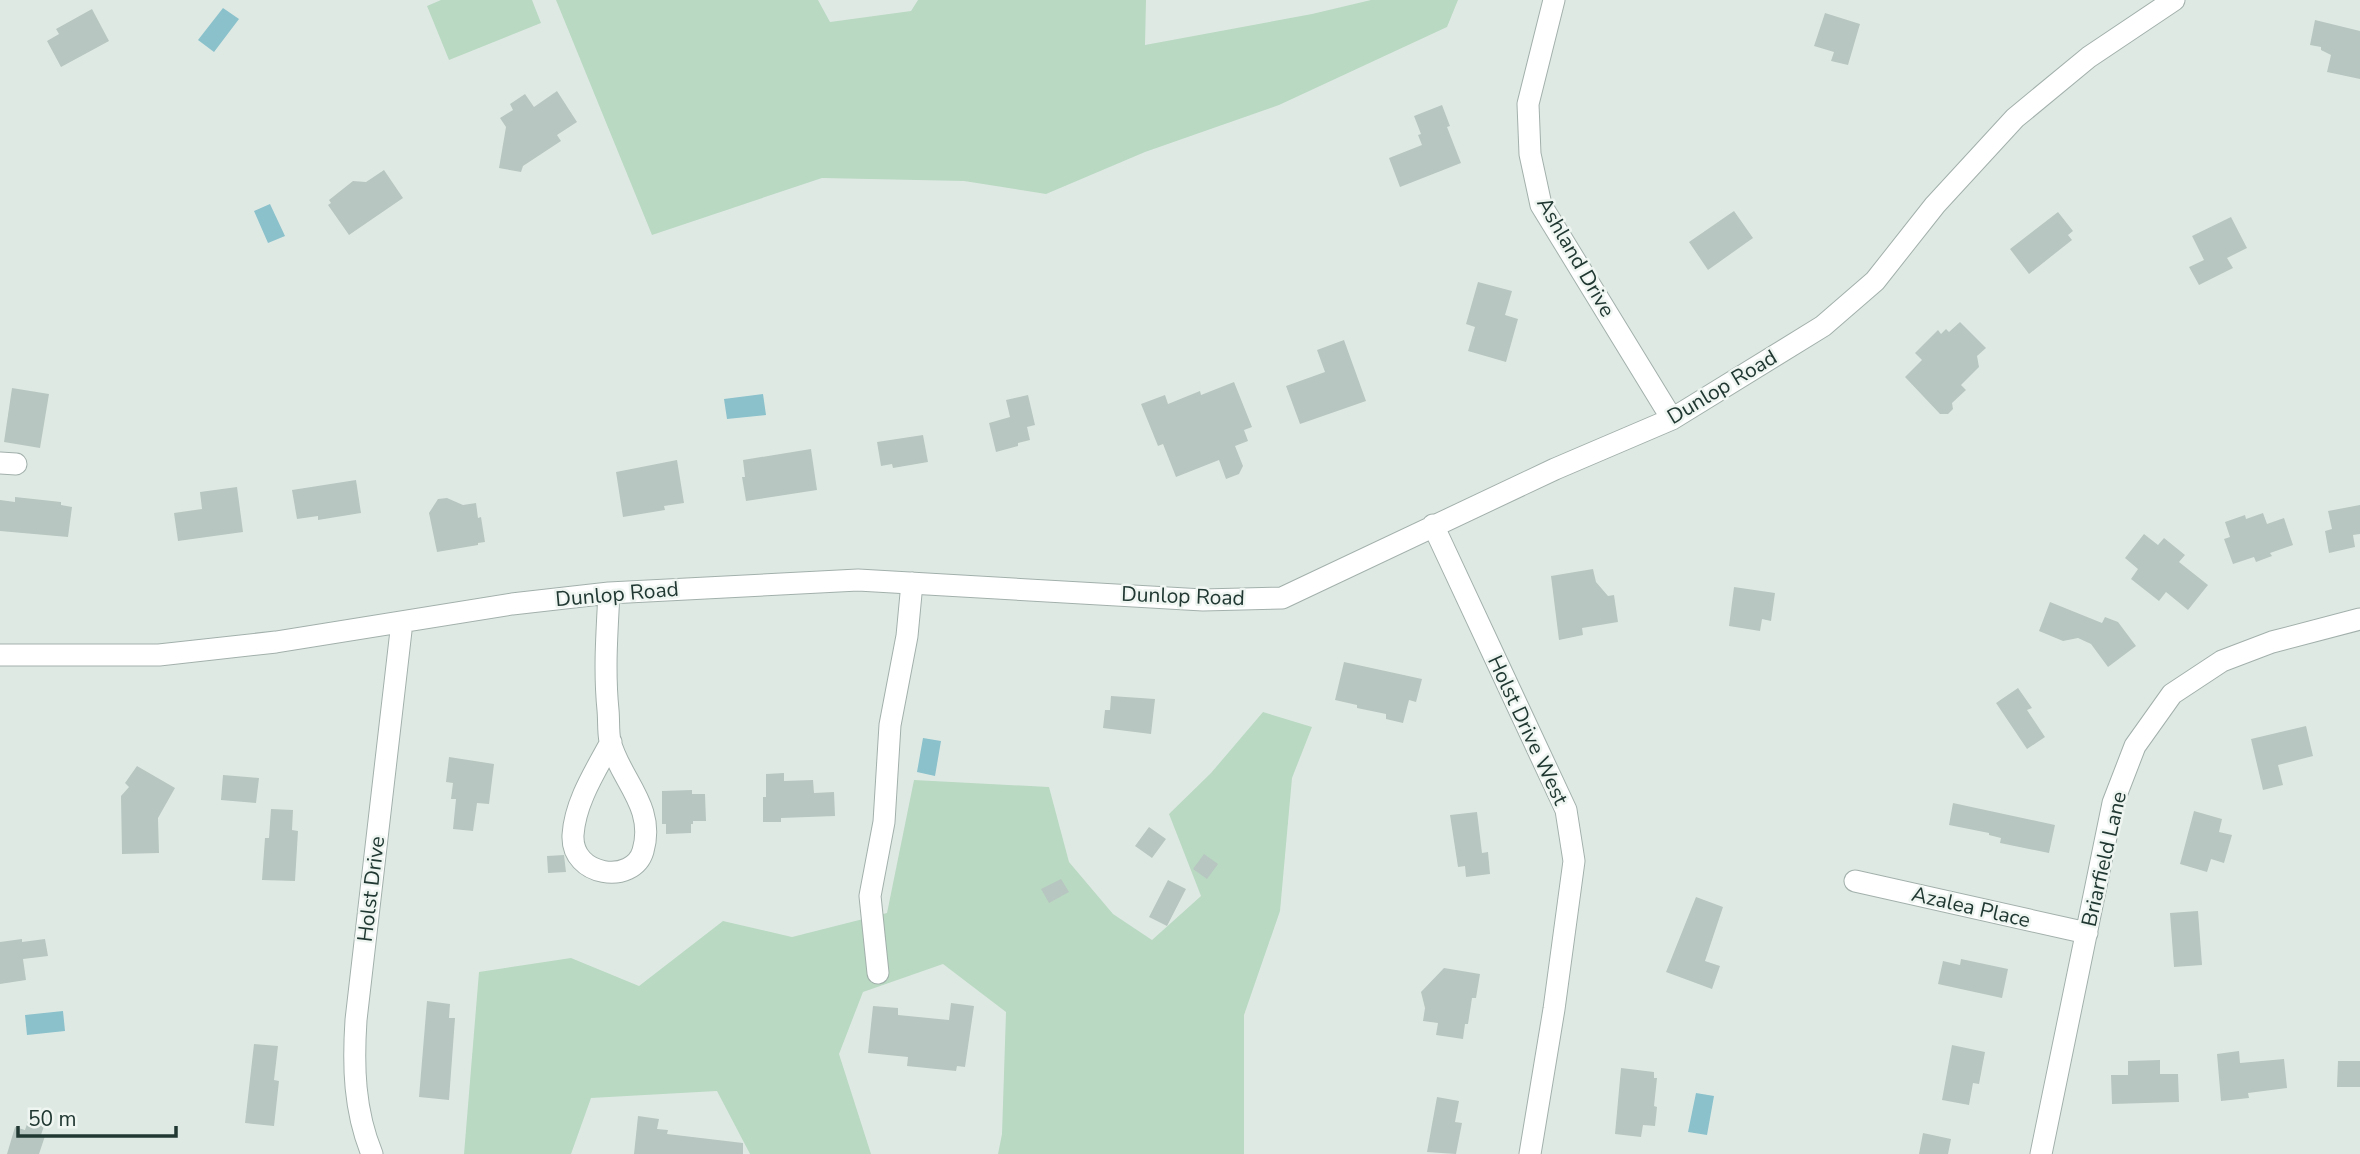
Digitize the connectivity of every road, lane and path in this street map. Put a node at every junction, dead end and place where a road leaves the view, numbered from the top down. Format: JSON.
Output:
{"nodes":[{"id":1,"x":1555,"y":0,"type":"edge"},
{"id":2,"x":2174,"y":0,"type":"edge"},
{"id":3,"x":1672,"y":419,"type":"junction"},
{"id":4,"x":1433,"y":525,"type":"junction"},
{"id":5,"x":912,"y":583,"type":"junction"},
{"id":6,"x":610,"y":593,"type":"junction"},
{"id":7,"x":2360,"y":619,"type":"edge"},
{"id":8,"x":402,"y":622,"type":"junction"},
{"id":9,"x":0,"y":655,"type":"edge"},
{"id":10,"x":611,"y":742,"type":"junction"},
{"id":11,"x":1855,"y":881,"type":"dead end"},
{"id":12,"x":2087,"y":933,"type":"junction"},
{"id":13,"x":878,"y":973,"type":"dead end"},
{"id":14,"x":371,"y":1154,"type":"edge"},
{"id":15,"x":1530,"y":1154,"type":"edge"},
{"id":16,"x":2041,"y":1154,"type":"edge"}],
"edges":[{"from":1,"to":3,"type":"street","name":"Ashland Drive"},
{"from":2,"to":3,"type":"street","name":"Dunlop Road"},
{"from":3,"to":4,"type":"street","name":"Dunlop Road"},
{"from":4,"to":5,"type":"street","name":"Dunlop Road"},
{"from":4,"to":15,"type":"street","name":"Holst Drive West"},
{"from":5,"to":6,"type":"street","name":"Dunlop Road"},
{"from":5,"to":13,"type":"street"},
{"from":6,"to":8,"type":"street","name":"Dunlop Road"},
{"from":6,"to":10,"type":"street"},
{"from":7,"to":12,"type":"street","name":"Briarfield Lane"},
{"from":8,"to":9,"type":"street","name":"Dunlop Road"},
{"from":8,"to":14,"type":"street","name":"Holst Drive"},
{"from":10,"to":10,"type":"street"},
{"from":11,"to":12,"type":"street","name":"Azalea Place"},
{"from":12,"to":16,"type":"street","name":"Briarfield Lane"}]}
